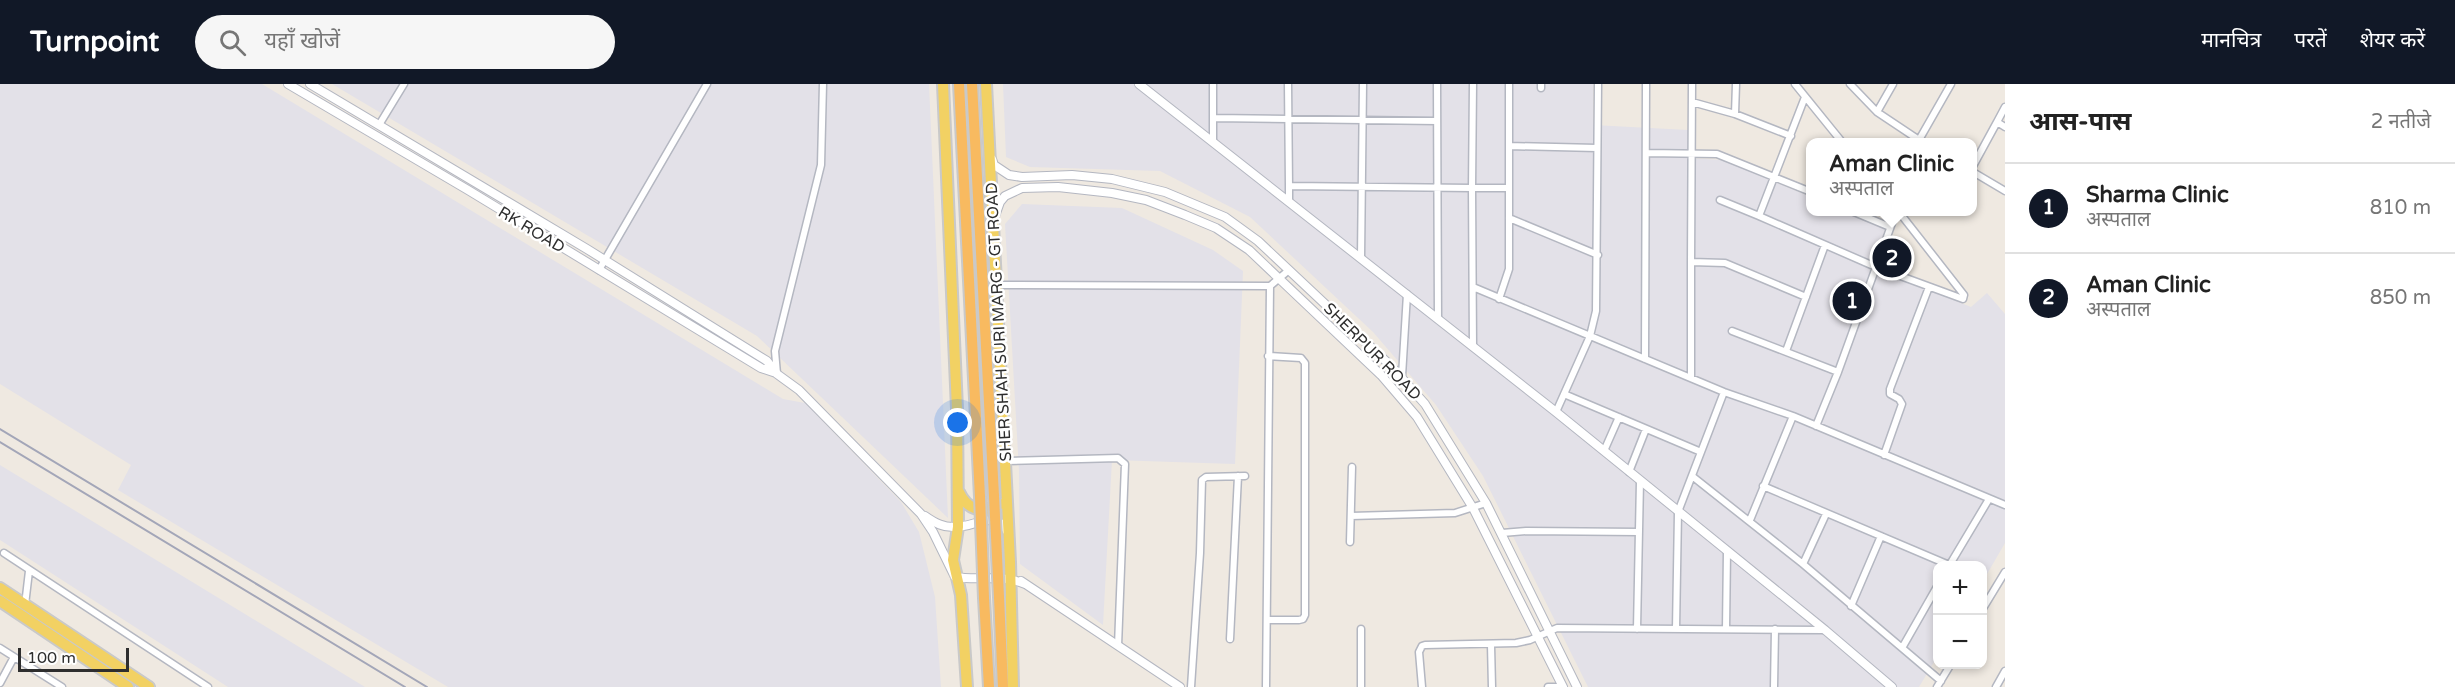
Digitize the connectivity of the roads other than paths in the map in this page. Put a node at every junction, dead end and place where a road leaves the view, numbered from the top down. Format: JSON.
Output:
{"nodes":[{"id":1,"x":288,"y":84,"type":"edge"},
{"id":2,"x":310,"y":84,"type":"edge"},
{"id":3,"x":404,"y":84,"type":"edge"},
{"id":4,"x":707,"y":84,"type":"edge"},
{"id":5,"x":823,"y":84,"type":"edge"},
{"id":6,"x":943,"y":84,"type":"edge"},
{"id":7,"x":959,"y":84,"type":"edge"},
{"id":8,"x":972,"y":84,"type":"edge"},
{"id":9,"x":986,"y":84,"type":"edge"},
{"id":10,"x":1140,"y":84,"type":"edge"},
{"id":11,"x":1213,"y":84,"type":"edge"},
{"id":12,"x":1288,"y":84,"type":"edge"},
{"id":13,"x":1363,"y":84,"type":"edge"},
{"id":14,"x":1437,"y":84,"type":"edge"},
{"id":15,"x":1473,"y":84,"type":"edge"},
{"id":16,"x":1509,"y":84,"type":"edge"},
{"id":17,"x":1598,"y":84,"type":"edge"},
{"id":18,"x":1646,"y":84,"type":"edge"},
{"id":19,"x":1692,"y":84,"type":"edge"},
{"id":20,"x":1736,"y":84,"type":"edge"},
{"id":21,"x":1795,"y":84,"type":"edge"},
{"id":22,"x":1850,"y":84,"type":"edge"},
{"id":23,"x":1893,"y":84,"type":"edge"},
{"id":24,"x":1951,"y":84,"type":"edge"},
{"id":25,"x":1805,"y":96,"type":"junction"},
{"id":26,"x":1692,"y":102,"type":"junction"},
{"id":27,"x":2005,"y":107,"type":"edge"},
{"id":28,"x":1877,"y":112,"type":"junction"},
{"id":29,"x":1735,"y":114,"type":"junction"},
{"id":30,"x":1213,"y":118,"type":"junction"},
{"id":31,"x":1362,"y":119,"type":"junction"},
{"id":32,"x":1288,"y":120,"type":"junction"},
{"id":33,"x":1437,"y":121,"type":"junction"},
{"id":34,"x":1997,"y":122,"type":"junction"},
{"id":35,"x":379,"y":125,"type":"junction"},
{"id":36,"x":2005,"y":127,"type":"edge"},
{"id":37,"x":1791,"y":136,"type":"junction"},
{"id":38,"x":1839,"y":138,"type":"edge"},
{"id":39,"x":1916,"y":138,"type":"edge"},
{"id":40,"x":1922,"y":138,"type":"edge"},
{"id":41,"x":1213,"y":141,"type":"junction"},
{"id":42,"x":1509,"y":146,"type":"junction"},
{"id":43,"x":1597,"y":148,"type":"junction"},
{"id":44,"x":1692,"y":152,"type":"junction"},
{"id":45,"x":990,"y":153,"type":"junction"},
{"id":46,"x":1646,"y":153,"type":"junction"},
{"id":47,"x":1977,"y":159,"type":"edge"},
{"id":48,"x":1977,"y":174,"type":"edge"},
{"id":49,"x":1072,"y":175,"type":"junction"},
{"id":50,"x":1775,"y":176,"type":"junction"},
{"id":51,"x":1288,"y":186,"type":"junction"},
{"id":52,"x":1361,"y":188,"type":"junction"},
{"id":53,"x":1437,"y":188,"type":"junction"},
{"id":54,"x":1472,"y":188,"type":"junction"},
{"id":55,"x":1509,"y":188,"type":"junction"},
{"id":56,"x":1072,"y":189,"type":"junction"},
{"id":57,"x":1806,"y":190,"type":"edge"},
{"id":58,"x":2005,"y":191,"type":"edge"},
{"id":59,"x":1720,"y":200,"type":"dead end"},
{"id":60,"x":1289,"y":201,"type":"junction"},
{"id":61,"x":1759,"y":216,"type":"junction"},
{"id":62,"x":1864,"y":216,"type":"edge"},
{"id":63,"x":1896,"y":216,"type":"edge"},
{"id":64,"x":1901,"y":216,"type":"edge"},
{"id":65,"x":1509,"y":218,"type":"junction"},
{"id":66,"x":994,"y":223,"type":"junction"},
{"id":67,"x":1890,"y":227,"type":"junction"},
{"id":68,"x":1825,"y":245,"type":"junction"},
{"id":69,"x":1598,"y":255,"type":"junction"},
{"id":70,"x":1360,"y":258,"type":"junction"},
{"id":71,"x":604,"y":260,"type":"junction"},
{"id":72,"x":1690,"y":261,"type":"junction"},
{"id":73,"x":1876,"y":267,"type":"junction"},
{"id":74,"x":598,"y":270,"type":"junction"},
{"id":75,"x":1289,"y":270,"type":"junction"},
{"id":76,"x":1280,"y":279,"type":"junction"},
{"id":77,"x":996,"y":285,"type":"junction"},
{"id":78,"x":1270,"y":286,"type":"junction"},
{"id":79,"x":1473,"y":287,"type":"junction"},
{"id":80,"x":1929,"y":287,"type":"junction"},
{"id":81,"x":1407,"y":294,"type":"junction"},
{"id":82,"x":1806,"y":297,"type":"junction"},
{"id":83,"x":1499,"y":299,"type":"junction"},
{"id":84,"x":1438,"y":319,"type":"junction"},
{"id":85,"x":1732,"y":331,"type":"dead end"},
{"id":86,"x":1590,"y":336,"type":"junction"},
{"id":87,"x":1473,"y":347,"type":"junction"},
{"id":88,"x":1786,"y":351,"type":"junction"},
{"id":89,"x":1268,"y":356,"type":"junction"},
{"id":90,"x":1645,"y":358,"type":"junction"},
{"id":91,"x":1391,"y":366,"type":"junction"},
{"id":92,"x":1838,"y":372,"type":"junction"},
{"id":93,"x":777,"y":374,"type":"junction"},
{"id":94,"x":1381,"y":375,"type":"junction"},
{"id":95,"x":1402,"y":376,"type":"junction"},
{"id":96,"x":1690,"y":377,"type":"junction"},
{"id":97,"x":1724,"y":392,"type":"junction"},
{"id":98,"x":1564,"y":394,"type":"junction"},
{"id":99,"x":1556,"y":412,"type":"junction"},
{"id":100,"x":1793,"y":416,"type":"junction"},
{"id":101,"x":1619,"y":417,"type":"junction"},
{"id":102,"x":1816,"y":426,"type":"junction"},
{"id":103,"x":1646,"y":429,"type":"junction"},
{"id":104,"x":1604,"y":451,"type":"junction"},
{"id":105,"x":1701,"y":452,"type":"junction"},
{"id":106,"x":1884,"y":455,"type":"junction"},
{"id":107,"x":1004,"y":461,"type":"junction"},
{"id":108,"x":1352,"y":467,"type":"dead end"},
{"id":109,"x":1629,"y":472,"type":"junction"},
{"id":110,"x":1238,"y":476,"type":"junction"},
{"id":111,"x":1245,"y":476,"type":"dead end"},
{"id":112,"x":1692,"y":476,"type":"junction"},
{"id":113,"x":1640,"y":481,"type":"junction"},
{"id":114,"x":1763,"y":486,"type":"junction"},
{"id":115,"x":958,"y":491,"type":"junction"},
{"id":116,"x":1006,"y":497,"type":"junction"},
{"id":117,"x":1989,"y":499,"type":"junction"},
{"id":118,"x":1486,"y":503,"type":"junction"},
{"id":119,"x":2005,"y":505,"type":"edge"},
{"id":120,"x":1473,"y":508,"type":"junction"},
{"id":121,"x":1678,"y":512,"type":"junction"},
{"id":122,"x":921,"y":514,"type":"junction"},
{"id":123,"x":1826,"y":514,"type":"junction"},
{"id":124,"x":1351,"y":516,"type":"junction"},
{"id":125,"x":1750,"y":520,"type":"junction"},
{"id":126,"x":958,"y":527,"type":"junction"},
{"id":127,"x":1639,"y":532,"type":"junction"},
{"id":128,"x":1502,"y":533,"type":"junction"},
{"id":129,"x":1009,"y":536,"type":"junction"},
{"id":130,"x":1881,"y":536,"type":"junction"},
{"id":131,"x":1350,"y":542,"type":"dead end"},
{"id":132,"x":1506,"y":544,"type":"junction"},
{"id":133,"x":1494,"y":550,"type":"junction"},
{"id":134,"x":1727,"y":551,"type":"junction"},
{"id":135,"x":1,"y":553,"type":"edge"},
{"id":136,"x":1940,"y":561,"type":"edge"},
{"id":137,"x":1951,"y":561,"type":"edge"},
{"id":138,"x":1010,"y":562,"type":"junction"},
{"id":139,"x":1803,"y":564,"type":"junction"},
{"id":140,"x":29,"y":571,"type":"junction"},
{"id":141,"x":2005,"y":572,"type":"edge"},
{"id":142,"x":955,"y":577,"type":"junction"},
{"id":143,"x":1010,"y":579,"type":"junction"},
{"id":144,"x":1025,"y":584,"type":"junction"},
{"id":145,"x":0,"y":588,"type":"edge"},
{"id":146,"x":1933,"y":594,"type":"edge"},
{"id":147,"x":0,"y":601,"type":"edge"},
{"id":148,"x":1987,"y":603,"type":"edge"},
{"id":149,"x":25,"y":605,"type":"junction"},
{"id":150,"x":1851,"y":606,"type":"junction"},
{"id":151,"x":1267,"y":620,"type":"junction"},
{"id":152,"x":1361,"y":629,"type":"dead end"},
{"id":153,"x":1637,"y":629,"type":"junction"},
{"id":154,"x":1677,"y":629,"type":"junction"},
{"id":155,"x":1726,"y":629,"type":"junction"},
{"id":156,"x":1774,"y":629,"type":"junction"},
{"id":157,"x":1825,"y":630,"type":"junction"},
{"id":158,"x":1550,"y":632,"type":"junction"},
{"id":159,"x":1539,"y":637,"type":"junction"},
{"id":160,"x":1230,"y":639,"type":"dead end"},
{"id":161,"x":1491,"y":645,"type":"junction"},
{"id":162,"x":1118,"y":646,"type":"junction"},
{"id":163,"x":0,"y":648,"type":"edge"},
{"id":164,"x":1902,"y":648,"type":"junction"},
{"id":165,"x":14,"y":657,"type":"junction"},
{"id":166,"x":1948,"y":669,"type":"edge"},
{"id":167,"x":2005,"y":673,"type":"edge"},
{"id":168,"x":51,"y":680,"type":"junction"},
{"id":169,"x":0,"y":683,"type":"edge"},
{"id":170,"x":1939,"y":684,"type":"edge"},
{"id":171,"x":46,"y":687,"type":"edge"},
{"id":172,"x":62,"y":687,"type":"edge"},
{"id":173,"x":128,"y":687,"type":"edge"},
{"id":174,"x":149,"y":687,"type":"edge"},
{"id":175,"x":208,"y":687,"type":"edge"},
{"id":176,"x":967,"y":687,"type":"edge"},
{"id":177,"x":989,"y":687,"type":"edge"},
{"id":178,"x":1003,"y":687,"type":"edge"},
{"id":179,"x":1013,"y":687,"type":"edge"},
{"id":180,"x":1180,"y":687,"type":"edge"},
{"id":181,"x":1191,"y":687,"type":"edge"},
{"id":182,"x":1266,"y":687,"type":"edge"},
{"id":183,"x":1361,"y":687,"type":"edge"},
{"id":184,"x":1422,"y":687,"type":"edge"},
{"id":185,"x":1492,"y":687,"type":"edge"},
{"id":186,"x":1548,"y":687,"type":"edge"},
{"id":187,"x":1563,"y":687,"type":"edge"},
{"id":188,"x":1577,"y":687,"type":"edge"},
{"id":189,"x":1774,"y":687,"type":"edge"},
{"id":190,"x":1892,"y":687,"type":"edge"},
{"id":191,"x":1996,"y":687,"type":"edge"}],
"edges":[{"from":1,"to":74,"type":"street","name":"RK ROAD"},
{"from":2,"to":35,"type":"street","name":"RK ROAD"},
{"from":3,"to":35,"type":"street"},
{"from":4,"to":71,"type":"street"},
{"from":5,"to":93,"type":"street"},
{"from":6,"to":115,"type":"main road"},
{"from":7,"to":177,"type":"highway","bridge":true},
{"from":8,"to":178,"type":"highway","bridge":true},
{"from":9,"to":45,"type":"main road","name":"SHER SHAH SURI MARG - GT ROAD"},
{"from":10,"to":41,"type":"street"},
{"from":11,"to":30,"type":"street"},
{"from":12,"to":32,"type":"street"},
{"from":13,"to":31,"type":"street"},
{"from":14,"to":33,"type":"street"},
{"from":15,"to":54,"type":"street"},
{"from":16,"to":42,"type":"street"},
{"from":17,"to":43,"type":"street"},
{"from":18,"to":46,"type":"street"},
{"from":19,"to":26,"type":"street"},
{"from":20,"to":29,"type":"street"},
{"from":21,"to":25,"type":"street"},
{"from":22,"to":28,"type":"street"},
{"from":23,"to":28,"type":"street"},
{"from":24,"to":40,"type":"street"},
{"from":25,"to":37,"type":"street"},
{"from":25,"to":38,"type":"street"},
{"from":26,"to":29,"type":"street"},
{"from":26,"to":44,"type":"street"},
{"from":27,"to":34,"type":"street"},
{"from":28,"to":39,"type":"street"},
{"from":29,"to":37,"type":"street"},
{"from":30,"to":32,"type":"street"},
{"from":30,"to":41,"type":"street"},
{"from":31,"to":32,"type":"street"},
{"from":31,"to":33,"type":"street"},
{"from":31,"to":52,"type":"street"},
{"from":32,"to":51,"type":"street"},
{"from":33,"to":53,"type":"street"},
{"from":34,"to":36,"type":"street"},
{"from":34,"to":47,"type":"street"},
{"from":35,"to":71,"type":"street","name":"RK ROAD"},
{"from":37,"to":50,"type":"street"},
{"from":41,"to":60,"type":"street"},
{"from":42,"to":43,"type":"street"},
{"from":42,"to":55,"type":"street"},
{"from":43,"to":69,"type":"street"},
{"from":44,"to":46,"type":"street"},
{"from":44,"to":50,"type":"street"},
{"from":44,"to":72,"type":"street"},
{"from":45,"to":49,"type":"street","name":"SHERPUR ROAD"},
{"from":45,"to":66,"type":"main road","name":"SHER SHAH SURI MARG - GT ROAD"},
{"from":46,"to":90,"type":"street"},
{"from":48,"to":58,"type":"street"},
{"from":49,"to":56,"type":"street"},
{"from":49,"to":75,"type":"street","name":"SHERPUR ROAD"},
{"from":50,"to":57,"type":"street"},
{"from":50,"to":61,"type":"street"},
{"from":51,"to":52,"type":"street"},
{"from":51,"to":60,"type":"street"},
{"from":52,"to":53,"type":"street"},
{"from":52,"to":70,"type":"street"},
{"from":53,"to":54,"type":"street"},
{"from":53,"to":84,"type":"street"},
{"from":54,"to":55,"type":"street"},
{"from":54,"to":79,"type":"street"},
{"from":55,"to":65,"type":"street"},
{"from":56,"to":66,"type":"street","name":"SHERPUR ROAD"},
{"from":56,"to":76,"type":"street","name":"SHERPUR ROAD"},
{"from":59,"to":61,"type":"street"},
{"from":60,"to":70,"type":"street"},
{"from":61,"to":68,"type":"street"},
{"from":62,"to":67,"type":"street"},
{"from":63,"to":67,"type":"street"},
{"from":64,"to":80,"type":"street"},
{"from":65,"to":69,"type":"street"},
{"from":65,"to":83,"type":"street"},
{"from":66,"to":77,"type":"main road","name":"SHER SHAH SURI MARG - GT ROAD"},
{"from":67,"to":73,"type":"street"},
{"from":68,"to":73,"type":"street"},
{"from":68,"to":82,"type":"street"},
{"from":69,"to":86,"type":"street"},
{"from":70,"to":81,"type":"street"},
{"from":71,"to":74,"type":"street"},
{"from":71,"to":93,"type":"street","name":"RK ROAD"},
{"from":72,"to":82,"type":"street"},
{"from":72,"to":96,"type":"street"},
{"from":73,"to":80,"type":"street"},
{"from":73,"to":92,"type":"street"},
{"from":74,"to":93,"type":"street","name":"RK ROAD"},
{"from":75,"to":76,"type":"street"},
{"from":75,"to":91,"type":"street","name":"SHERPUR ROAD"},
{"from":76,"to":78,"type":"street"},
{"from":76,"to":94,"type":"street","name":"SHERPUR ROAD"},
{"from":77,"to":78,"type":"street"},
{"from":77,"to":107,"type":"main road","name":"SHER SHAH SURI MARG - GT ROAD"},
{"from":78,"to":89,"type":"street"},
{"from":79,"to":83,"type":"street"},
{"from":79,"to":87,"type":"street"},
{"from":80,"to":106,"type":"street"},
{"from":81,"to":84,"type":"street"},
{"from":81,"to":95,"type":"street"},
{"from":82,"to":88,"type":"street"},
{"from":83,"to":86,"type":"street"},
{"from":84,"to":87,"type":"street"},
{"from":85,"to":88,"type":"street"},
{"from":86,"to":90,"type":"street"},
{"from":86,"to":98,"type":"street"},
{"from":87,"to":99,"type":"street"},
{"from":88,"to":92,"type":"street"},
{"from":89,"to":151,"type":"street"},
{"from":89,"to":151,"type":"street"},
{"from":90,"to":96,"type":"street"},
{"from":91,"to":94,"type":"street"},
{"from":91,"to":95,"type":"street","name":"SHERPUR ROAD"},
{"from":92,"to":102,"type":"street"},
{"from":93,"to":122,"type":"street","name":"RK ROAD"},
{"from":94,"to":120,"type":"street","name":"SHERPUR ROAD"},
{"from":95,"to":118,"type":"street","name":"SHERPUR ROAD"},
{"from":96,"to":97,"type":"street"},
{"from":97,"to":100,"type":"street"},
{"from":97,"to":105,"type":"street"},
{"from":98,"to":99,"type":"street"},
{"from":98,"to":101,"type":"street"},
{"from":99,"to":104,"type":"street"},
{"from":100,"to":102,"type":"street"},
{"from":100,"to":114,"type":"street"},
{"from":101,"to":103,"type":"street"},
{"from":101,"to":104,"type":"street"},
{"from":102,"to":106,"type":"street"},
{"from":103,"to":105,"type":"street"},
{"from":103,"to":109,"type":"street"},
{"from":104,"to":109,"type":"street"},
{"from":105,"to":112,"type":"street"},
{"from":106,"to":117,"type":"street"},
{"from":107,"to":116,"type":"main road","name":"SHER SHAH SURI MARG - GT ROAD"},
{"from":107,"to":162,"type":"street"},
{"from":108,"to":124,"type":"street"},
{"from":109,"to":113,"type":"street"},
{"from":110,"to":111,"type":"street"},
{"from":110,"to":160,"type":"street"},
{"from":110,"to":181,"type":"street"},
{"from":112,"to":121,"type":"street"},
{"from":112,"to":125,"type":"street"},
{"from":113,"to":121,"type":"street"},
{"from":113,"to":127,"type":"street"},
{"from":114,"to":123,"type":"street"},
{"from":114,"to":125,"type":"street"},
{"from":115,"to":116,"type":"main road"},
{"from":115,"to":126,"type":"main road"},
{"from":116,"to":129,"type":"main road","name":"SHER SHAH SURI MARG - GT ROAD"},
{"from":117,"to":119,"type":"street"},
{"from":117,"to":137,"type":"street"},
{"from":118,"to":120,"type":"street"},
{"from":118,"to":128,"type":"street","name":"SHERPUR ROAD"},
{"from":120,"to":124,"type":"street"},
{"from":120,"to":133,"type":"street","name":"SHERPUR ROAD"},
{"from":121,"to":134,"type":"street"},
{"from":121,"to":154,"type":"street"},
{"from":122,"to":126,"type":"street"},
{"from":122,"to":142,"type":"street"},
{"from":123,"to":130,"type":"street"},
{"from":123,"to":139,"type":"street"},
{"from":124,"to":131,"type":"street"},
{"from":125,"to":139,"type":"street"},
{"from":126,"to":129,"type":"street"},
{"from":126,"to":142,"type":"main road"},
{"from":127,"to":128,"type":"street"},
{"from":127,"to":153,"type":"street"},
{"from":128,"to":132,"type":"street","name":"SHERPUR ROAD"},
{"from":129,"to":138,"type":"main road","name":"SHER SHAH SURI MARG - GT ROAD"},
{"from":130,"to":136,"type":"street"},
{"from":130,"to":150,"type":"street"},
{"from":132,"to":133,"type":"street"},
{"from":132,"to":158,"type":"street","name":"SHERPUR ROAD"},
{"from":133,"to":159,"type":"street","name":"SHERPUR ROAD"},
{"from":134,"to":155,"type":"street"},
{"from":134,"to":157,"type":"street"},
{"from":135,"to":140,"type":"street"},
{"from":138,"to":143,"type":"main road","name":"SHER SHAH SURI MARG - GT ROAD"},
{"from":138,"to":144,"type":"street"},
{"from":139,"to":150,"type":"street"},
{"from":140,"to":149,"type":"street"},
{"from":140,"to":175,"type":"street"},
{"from":141,"to":148,"type":"street"},
{"from":142,"to":143,"type":"street"},
{"from":142,"to":176,"type":"main road"},
{"from":143,"to":144,"type":"street"},
{"from":143,"to":179,"type":"main road","name":"SHER SHAH SURI MARG - GT ROAD"},
{"from":144,"to":162,"type":"street"},
{"from":145,"to":149,"type":"main road"},
{"from":146,"to":164,"type":"street"},
{"from":147,"to":173,"type":"main road"},
{"from":149,"to":174,"type":"main road"},
{"from":150,"to":164,"type":"street"},
{"from":151,"to":182,"type":"street"},
{"from":152,"to":183,"type":"street"},
{"from":153,"to":154,"type":"street"},
{"from":153,"to":158,"type":"street"},
{"from":154,"to":155,"type":"street"},
{"from":155,"to":156,"type":"street"},
{"from":156,"to":157,"type":"street"},
{"from":156,"to":189,"type":"street"},
{"from":157,"to":190,"type":"street"},
{"from":158,"to":159,"type":"street"},
{"from":158,"to":188,"type":"street","name":"SHERPUR ROAD"},
{"from":159,"to":161,"type":"street"},
{"from":159,"to":187,"type":"street","name":"SHERPUR ROAD"},
{"from":161,"to":184,"type":"street"},
{"from":161,"to":185,"type":"street"},
{"from":162,"to":180,"type":"street"},
{"from":163,"to":165,"type":"street"},
{"from":164,"to":170,"type":"street"},
{"from":165,"to":168,"type":"street"},
{"from":165,"to":169,"type":"street"},
{"from":166,"to":170,"type":"street"},
{"from":167,"to":191,"type":"street"},
{"from":168,"to":171,"type":"street"},
{"from":168,"to":172,"type":"street"},
{"from":186,"to":187,"type":"street"}]}
